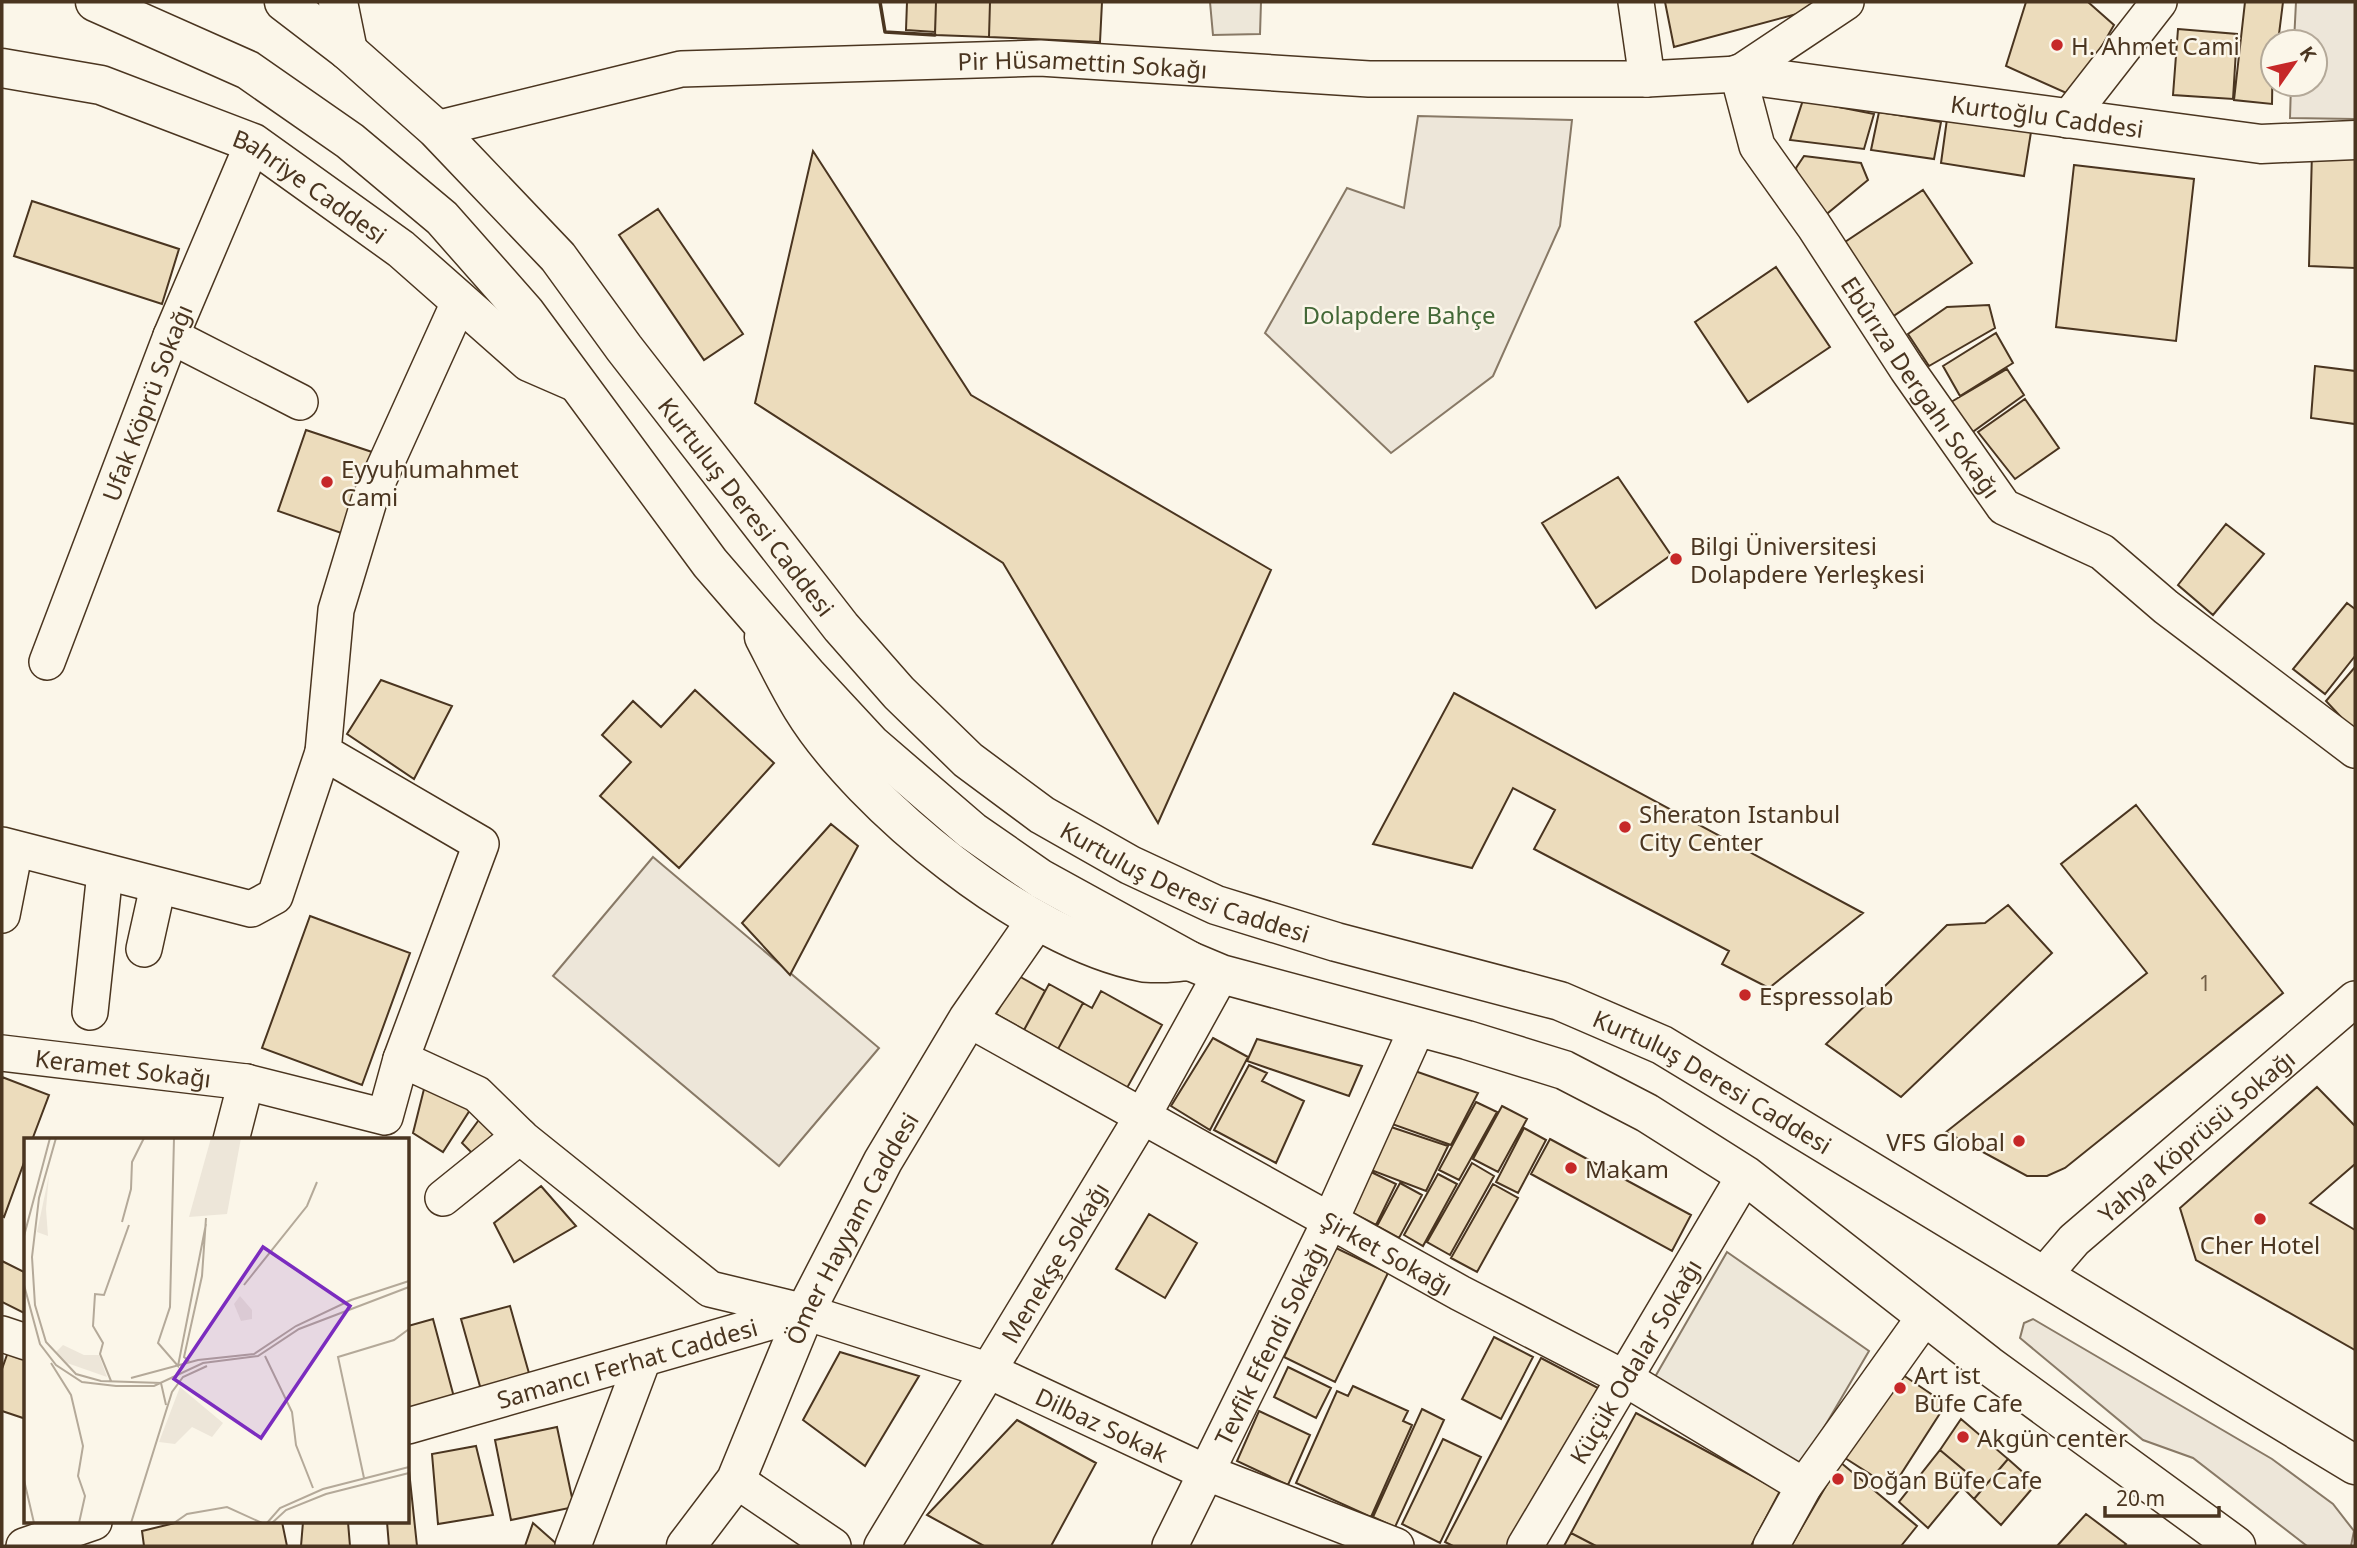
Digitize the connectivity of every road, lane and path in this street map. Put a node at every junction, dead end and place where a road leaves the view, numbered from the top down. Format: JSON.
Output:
{"nodes":[{"id":1,"x":95,"y":2,"type":"edge"},
{"id":2,"x":284,"y":2,"type":"edge"},
{"id":3,"x":338,"y":2,"type":"edge"},
{"id":4,"x":1636,"y":2,"type":"edge"},
{"id":5,"x":1846,"y":2,"type":"edge"},
{"id":6,"x":2159,"y":2,"type":"edge"},
{"id":7,"x":348,"y":51,"type":"junction"},
{"id":8,"x":2,"y":68,"type":"edge"},
{"id":9,"x":1738,"y":74,"type":"junction"},
{"id":10,"x":1647,"y":79,"type":"junction"},
{"id":11,"x":2067,"y":120,"type":"junction"},
{"id":12,"x":436,"y":129,"type":"junction"},
{"id":13,"x":2355,"y":140,"type":"edge"},
{"id":14,"x":253,"y":143,"type":"junction"},
{"id":15,"x":460,"y":300,"type":"junction"},
{"id":16,"x":171,"y":336,"type":"junction"},
{"id":17,"x":577,"y":383,"type":"junction"},
{"id":18,"x":300,"y":402,"type":"dead end"},
{"id":19,"x":746,"y":604,"type":"junction"},
{"id":20,"x":47,"y":662,"type":"dead end"},
{"id":21,"x":2355,"y":750,"type":"edge"},
{"id":22,"x":323,"y":752,"type":"junction"},
{"id":23,"x":8,"y":847,"type":"edge"},
{"id":24,"x":105,"y":872,"type":"junction"},
{"id":25,"x":158,"y":886,"type":"junction"},
{"id":26,"x":2,"y":915,"type":"edge"},
{"id":27,"x":1036,"y":921,"type":"junction"},
{"id":28,"x":144,"y":949,"type":"dead end"},
{"id":29,"x":1205,"y":967,"type":"junction"},
{"id":30,"x":2355,"y":999,"type":"edge"},
{"id":31,"x":90,"y":1013,"type":"dead end"},
{"id":32,"x":968,"y":1019,"type":"junction"},
{"id":33,"x":1418,"y":1026,"type":"junction"},
{"id":34,"x":2,"y":1053,"type":"edge"},
{"id":35,"x":401,"y":1059,"type":"junction"},
{"id":36,"x":246,"y":1082,"type":"junction"},
{"id":37,"x":1142,"y":1117,"type":"junction"},
{"id":38,"x":522,"y":1137,"type":"junction"},
{"id":39,"x":232,"y":1138,"type":"edge"},
{"id":40,"x":1745,"y":1175,"type":"junction"},
{"id":41,"x":443,"y":1198,"type":"dead end"},
{"id":42,"x":1331,"y":1219,"type":"junction"},
{"id":43,"x":2043,"y":1276,"type":"junction"},
{"id":44,"x":805,"y":1312,"type":"junction"},
{"id":45,"x":1926,"y":1315,"type":"junction"},
{"id":46,"x":2,"y":1334,"type":"edge"},
{"id":47,"x":24,"y":1341,"type":"edge"},
{"id":48,"x":643,"y":1359,"type":"junction"},
{"id":49,"x":987,"y":1370,"type":"junction"},
{"id":50,"x":1626,"y":1379,"type":"junction"},
{"id":51,"x":410,"y":1425,"type":"edge"},
{"id":52,"x":2319,"y":1445,"type":"junction"},
{"id":53,"x":2355,"y":1465,"type":"edge"},
{"id":54,"x":1205,"y":1472,"type":"junction"},
{"id":55,"x":736,"y":1480,"type":"junction"},
{"id":56,"x":1804,"y":1486,"type":"junction"},
{"id":57,"x":2355,"y":1486,"type":"edge"},
{"id":58,"x":88,"y":1524,"type":"edge"},
{"id":59,"x":2224,"y":1536,"type":"edge"},
{"id":60,"x":24,"y":1546,"type":"edge"},
{"id":61,"x":573,"y":1546,"type":"edge"},
{"id":62,"x":686,"y":1546,"type":"edge"},
{"id":63,"x":833,"y":1546,"type":"edge"},
{"id":64,"x":882,"y":1546,"type":"edge"},
{"id":65,"x":1170,"y":1546,"type":"edge"},
{"id":66,"x":1396,"y":1546,"type":"edge"},
{"id":67,"x":1525,"y":1546,"type":"edge"},
{"id":68,"x":1771,"y":1546,"type":"edge"},
{"id":69,"x":2251,"y":1546,"type":"edge"}],
"edges":[{"from":1,"to":17,"type":"main road"},
{"from":2,"to":7,"type":"main road","name":"Kurtuluş Deresi Caddesi"},
{"from":3,"to":7,"type":"main road"},
{"from":4,"to":10,"type":"street"},
{"from":5,"to":9,"type":"street"},
{"from":6,"to":11,"type":"street"},
{"from":7,"to":12,"type":"main road","name":"Kurtuluş Deresi Caddesi"},
{"from":8,"to":14,"type":"main road","name":"Bahriye Caddesi"},
{"from":9,"to":10,"type":"street","name":"Pir Hüsamettin Sokağı"},
{"from":9,"to":11,"type":"main road","name":"Kurtoğlu Caddesi"},
{"from":9,"to":21,"type":"street","name":"Ebûrıza Dergahı Sokağı"},
{"from":10,"to":12,"type":"street","name":"Pir Hüsamettin Sokağı"},
{"from":11,"to":13,"type":"main road","name":"Kurtoğlu Caddesi"},
{"from":12,"to":43,"type":"main road","name":"Kurtuluş Deresi Caddesi"},
{"from":14,"to":15,"type":"main road","name":"Bahriye Caddesi"},
{"from":14,"to":16,"type":"street","name":"Ufak Köprü Sokağı"},
{"from":15,"to":17,"type":"main road","name":"Bahriye Caddesi"},
{"from":15,"to":22,"type":"street"},
{"from":16,"to":18,"type":"street"},
{"from":16,"to":20,"type":"street","name":"Ufak Köprü Sokağı"},
{"from":17,"to":19,"type":"main road"},
{"from":19,"to":27,"type":"main road"},
{"from":19,"to":29,"type":"main road"},
{"from":22,"to":25,"type":"street"},
{"from":22,"to":35,"type":"street"},
{"from":23,"to":24,"type":"street"},
{"from":23,"to":26,"type":"street"},
{"from":24,"to":25,"type":"street"},
{"from":24,"to":31,"type":"street"},
{"from":25,"to":28,"type":"street"},
{"from":27,"to":29,"type":"main road"},
{"from":27,"to":32,"type":"main road","name":"Ömer Hayyam Caddesi"},
{"from":29,"to":33,"type":"main road"},
{"from":29,"to":37,"type":"street","name":"Menekşe Sokağı"},
{"from":30,"to":43,"type":"street","name":"Yahya Köprüsü Sokağı"},
{"from":32,"to":37,"type":"street","name":"Şirket Sokağı"},
{"from":32,"to":44,"type":"main road","name":"Ömer Hayyam Caddesi"},
{"from":33,"to":40,"type":"main road"},
{"from":33,"to":42,"type":"street","name":"Tevfik Efendi Sokağı"},
{"from":34,"to":36,"type":"street","name":"Keramet Sokağı"},
{"from":35,"to":36,"type":"street","name":"Keramet Sokağı"},
{"from":35,"to":38,"type":"street","name":"Samancı Ferhat Caddesi"},
{"from":36,"to":39,"type":"street"},
{"from":37,"to":42,"type":"street","name":"Şirket Sokağı"},
{"from":37,"to":49,"type":"street","name":"Menekşe Sokağı"},
{"from":38,"to":41,"type":"street"},
{"from":38,"to":44,"type":"street","name":"Samancı Ferhat Caddesi"},
{"from":40,"to":45,"type":"main road"},
{"from":40,"to":50,"type":"street","name":"Küçük Odalar Sokağı"},
{"from":42,"to":50,"type":"street","name":"Şirket Sokağı"},
{"from":42,"to":54,"type":"street","name":"Tevfik Efendi Sokağı"},
{"from":43,"to":52,"type":"main road","name":"Kurtuluş Deresi Caddesi"},
{"from":44,"to":48,"type":"street","name":"Samancı Ferhat Caddesi"},
{"from":44,"to":49,"type":"street","name":"Dilbaz Sokak"},
{"from":44,"to":55,"type":"main road","name":"Ömer Hayyam Caddesi"},
{"from":45,"to":56,"type":"street"},
{"from":45,"to":59,"type":"main road"},
{"from":46,"to":47,"type":"street"},
{"from":48,"to":51,"type":"street","name":"Samancı Ferhat Caddesi"},
{"from":48,"to":61,"type":"street"},
{"from":49,"to":54,"type":"street","name":"Dilbaz Sokak"},
{"from":49,"to":64,"type":"street","name":"Menekşe Sokağı"},
{"from":50,"to":56,"type":"street","name":"Şirket Sokağı"},
{"from":50,"to":67,"type":"street","name":"Küçük Odalar Sokağı"},
{"from":52,"to":53,"type":"main road"},
{"from":52,"to":57,"type":"main road"},
{"from":54,"to":65,"type":"street","name":"Tevfik Efendi Sokağı"},
{"from":54,"to":66,"type":"street","name":"Dilbaz Sokak"},
{"from":55,"to":62,"type":"main road","name":"Ömer Hayyam Caddesi"},
{"from":55,"to":63,"type":"street"},
{"from":56,"to":68,"type":"street"},
{"from":58,"to":60,"type":"street"},
{"from":59,"to":69,"type":"main road"}]}
